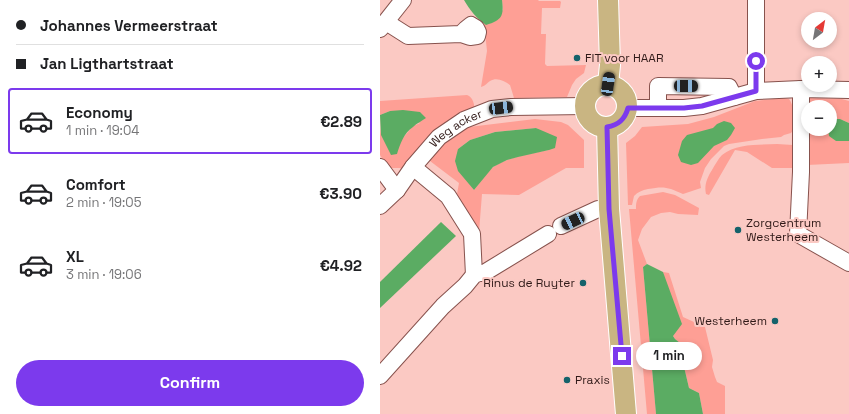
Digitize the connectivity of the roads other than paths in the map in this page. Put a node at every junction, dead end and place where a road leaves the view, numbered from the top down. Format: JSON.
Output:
{"nodes":[{"id":1,"x":403,"y":0,"type":"edge"},
{"id":2,"x":608,"y":0,"type":"edge"},
{"id":3,"x":756,"y":0,"type":"edge"},
{"id":4,"x":383,"y":26,"type":"edge"},
{"id":5,"x":461,"y":34,"type":"dead end"},
{"id":6,"x":608,"y":84,"type":"junction"},
{"id":7,"x":801,"y":89,"type":"edge"},
{"id":8,"x":837,"y":90,"type":"edge"},
{"id":9,"x":849,"y":90,"type":"edge"},
{"id":10,"x":756,"y":91,"type":"junction"},
{"id":11,"x":801,"y":92,"type":"edge"},
{"id":12,"x":734,"y":97,"type":"junction"},
{"id":13,"x":585,"y":106,"type":"junction"},
{"id":14,"x":658,"y":107,"type":"junction"},
{"id":15,"x":628,"y":108,"type":"junction"},
{"id":16,"x":607,"y":127,"type":"junction"},
{"id":17,"x":380,"y":167,"type":"edge"},
{"id":18,"x":413,"y":167,"type":"junction"},
{"id":19,"x":396,"y":190,"type":"junction"},
{"id":20,"x":380,"y":206,"type":"edge"},
{"id":21,"x":609,"y":209,"type":"junction"},
{"id":22,"x":849,"y":264,"type":"edge"},
{"id":23,"x":474,"y":275,"type":"junction"},
{"id":24,"x":380,"y":376,"type":"edge"},
{"id":25,"x":626,"y":414,"type":"edge"}],
"edges":[{"from":1,"to":4,"type":"street"},
{"from":2,"to":6,"type":"main road"},
{"from":3,"to":10,"type":"street"},
{"from":4,"to":5,"type":"street"},
{"from":6,"to":13,"type":"main road"},
{"from":6,"to":15,"type":"main road"},
{"from":7,"to":10,"type":"street"},
{"from":8,"to":9,"type":"street"},
{"from":10,"to":12,"type":"street"},
{"from":11,"to":22,"type":"street"},
{"from":12,"to":14,"type":"street"},
{"from":12,"to":14,"type":"street"},
{"from":13,"to":16,"type":"main road"},
{"from":13,"to":18,"type":"street","name":"Weg acker"},
{"from":14,"to":15,"type":"street"},
{"from":15,"to":16,"type":"main road"},
{"from":16,"to":21,"type":"main road"},
{"from":17,"to":19,"type":"street"},
{"from":18,"to":19,"type":"street","name":"Weg acker"},
{"from":18,"to":23,"type":"street"},
{"from":19,"to":20,"type":"street","name":"Weg acker"},
{"from":21,"to":23,"type":"street"},
{"from":21,"to":25,"type":"main road"},
{"from":23,"to":24,"type":"street"}]}
